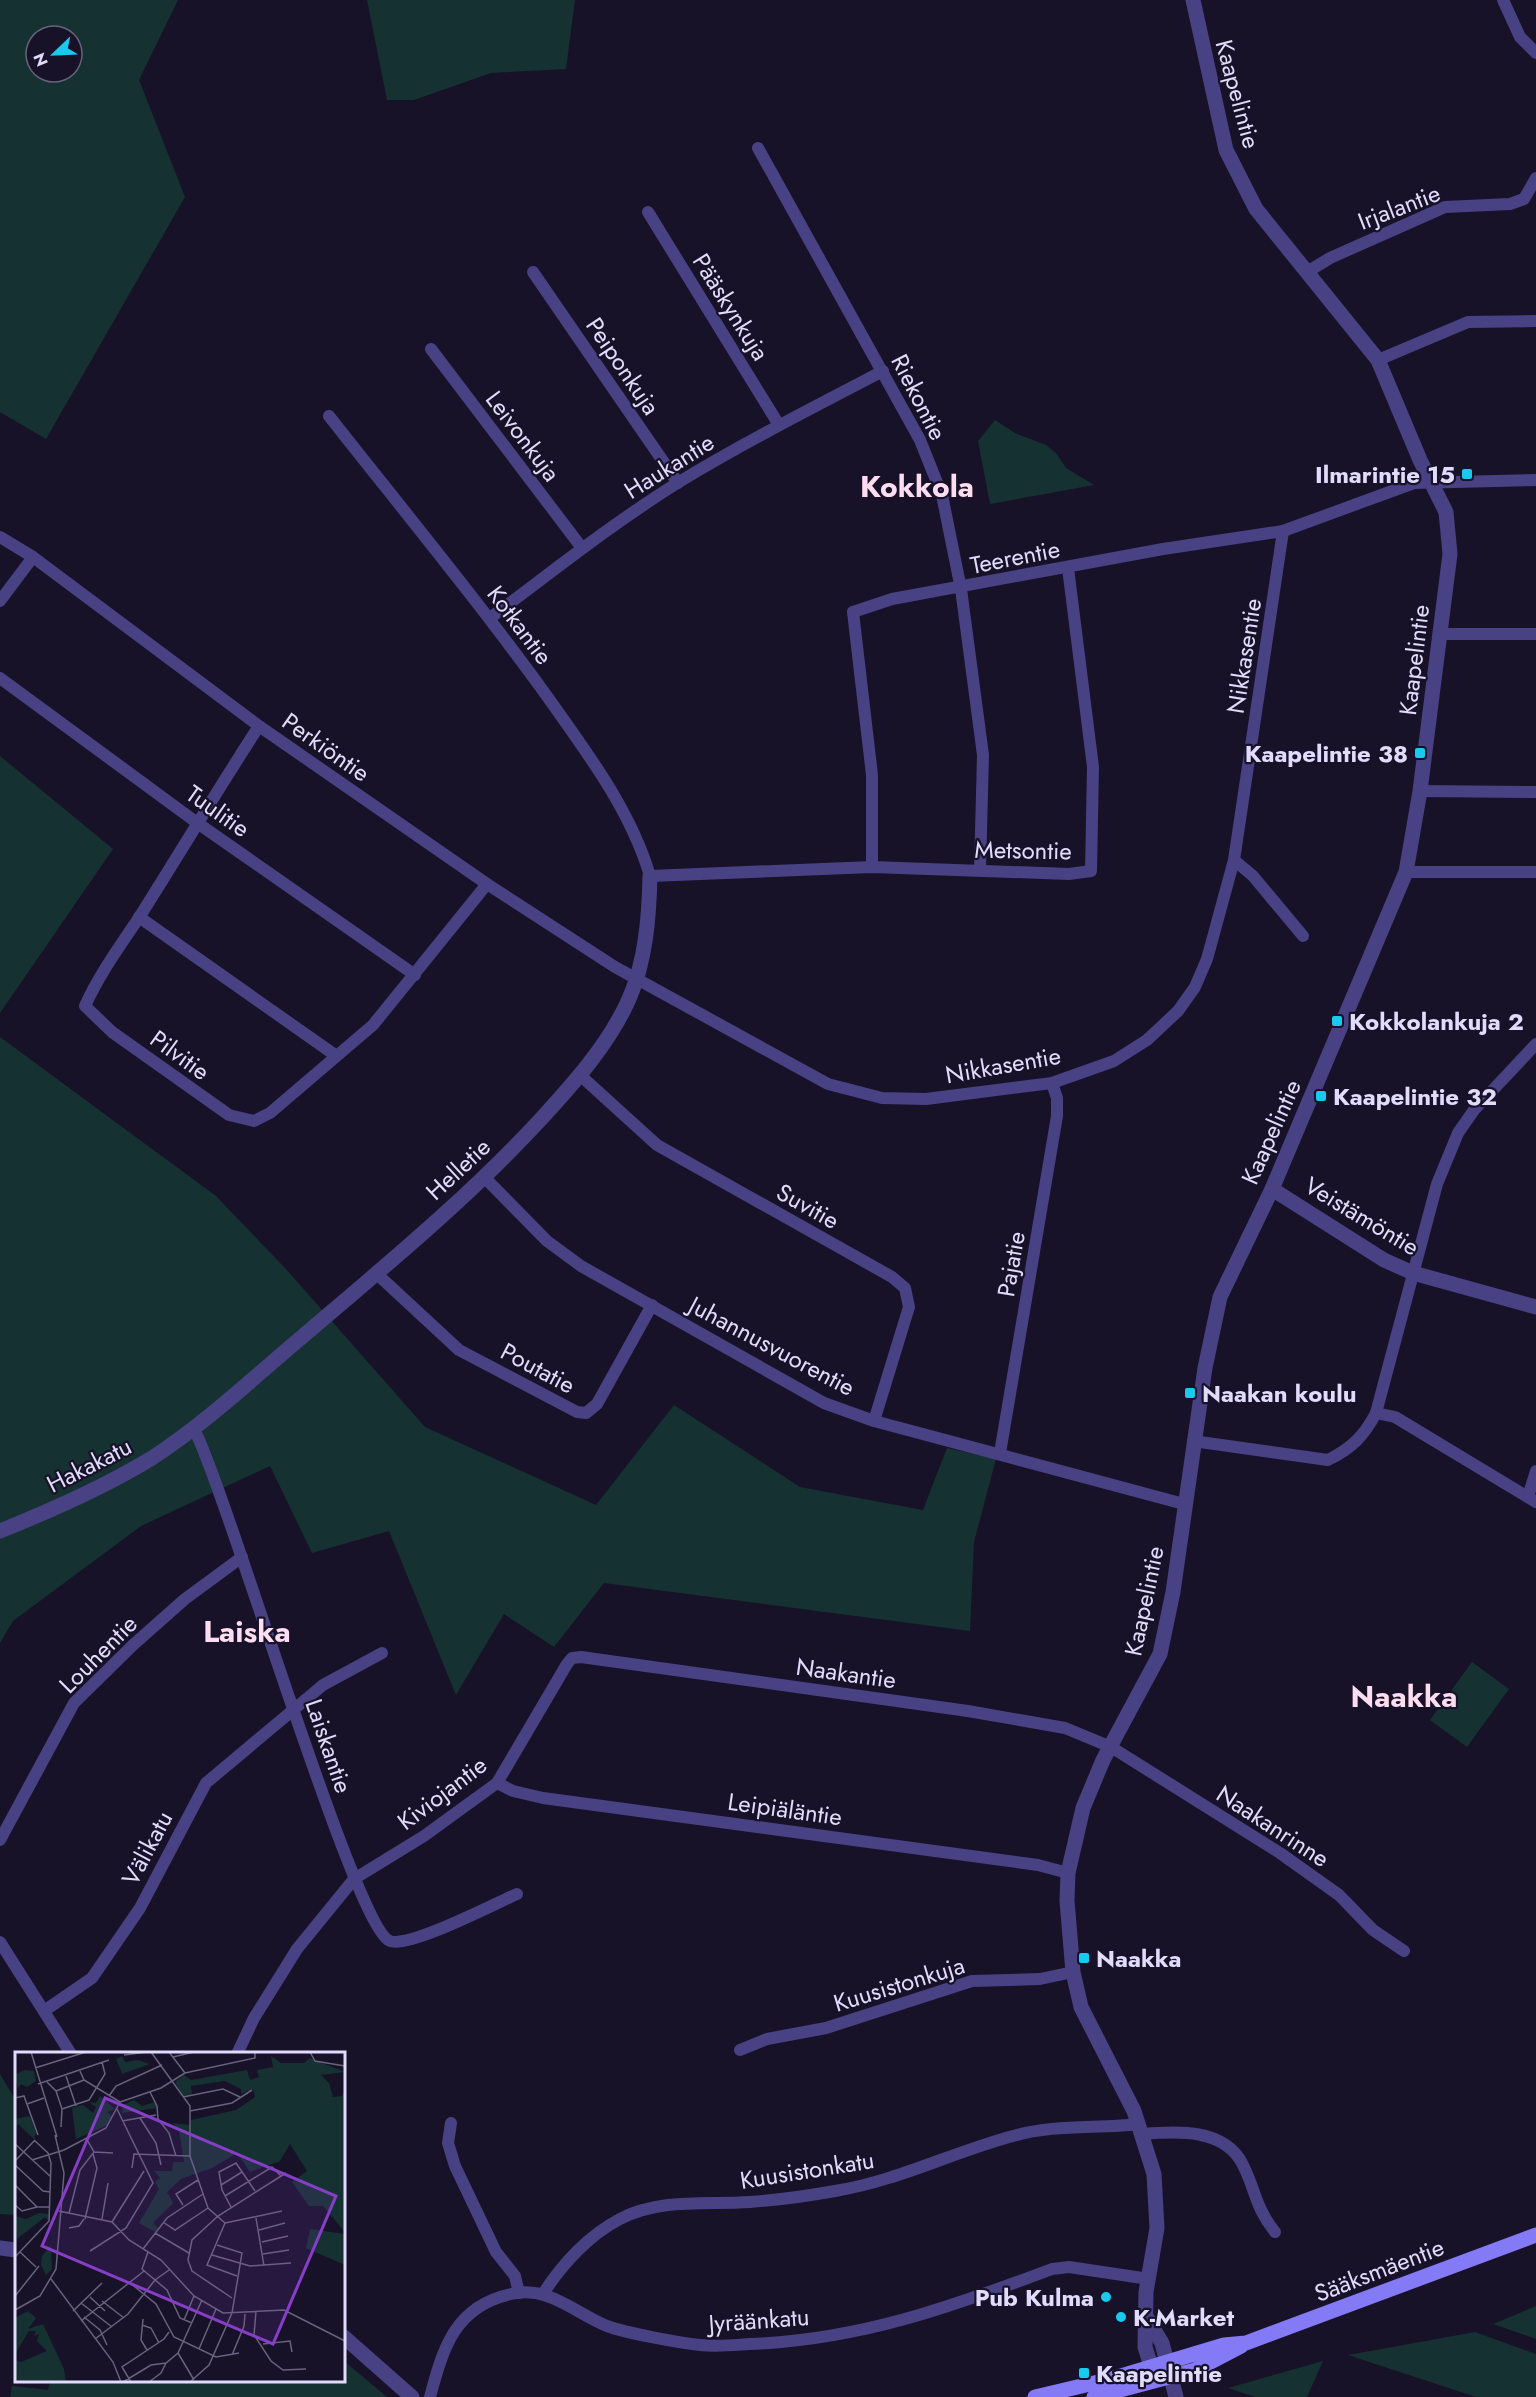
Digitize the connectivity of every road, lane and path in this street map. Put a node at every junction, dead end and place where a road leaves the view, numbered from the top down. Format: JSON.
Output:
{"nodes":[{"id":1,"x":1193,"y":0,"type":"edge"},
{"id":2,"x":1503,"y":0,"type":"edge"},
{"id":3,"x":1536,"y":53,"type":"edge"},
{"id":4,"x":758,"y":148,"type":"dead end"},
{"id":5,"x":1536,"y":178,"type":"edge"},
{"id":6,"x":648,"y":212,"type":"dead end"},
{"id":7,"x":533,"y":272,"type":"dead end"},
{"id":8,"x":1307,"y":272,"type":"junction"},
{"id":9,"x":1536,"y":321,"type":"edge"},
{"id":10,"x":431,"y":349,"type":"dead end"},
{"id":11,"x":1378,"y":360,"type":"junction"},
{"id":12,"x":883,"y":370,"type":"junction"},
{"id":13,"x":329,"y":416,"type":"dead end"},
{"id":14,"x":779,"y":425,"type":"junction"},
{"id":15,"x":1536,"y":480,"type":"edge"},
{"id":16,"x":678,"y":483,"type":"junction"},
{"id":17,"x":1432,"y":484,"type":"junction"},
{"id":18,"x":1283,"y":531,"type":"junction"},
{"id":19,"x":0,"y":537,"type":"edge"},
{"id":20,"x":582,"y":548,"type":"junction"},
{"id":21,"x":33,"y":557,"type":"junction"},
{"id":22,"x":1068,"y":568,"type":"junction"},
{"id":23,"x":961,"y":588,"type":"junction"},
{"id":24,"x":0,"y":601,"type":"edge"},
{"id":25,"x":490,"y":618,"type":"junction"},
{"id":26,"x":1440,"y":634,"type":"junction"},
{"id":27,"x":1536,"y":634,"type":"edge"},
{"id":28,"x":0,"y":678,"type":"edge"},
{"id":29,"x":259,"y":726,"type":"junction"},
{"id":30,"x":1420,"y":791,"type":"junction"},
{"id":31,"x":1536,"y":792,"type":"edge"},
{"id":32,"x":196,"y":822,"type":"junction"},
{"id":33,"x":1234,"y":860,"type":"junction"},
{"id":34,"x":872,"y":867,"type":"junction"},
{"id":35,"x":980,"y":870,"type":"junction"},
{"id":36,"x":1406,"y":872,"type":"junction"},
{"id":37,"x":1536,"y":872,"type":"edge"},
{"id":38,"x":650,"y":876,"type":"junction"},
{"id":39,"x":487,"y":884,"type":"junction"},
{"id":40,"x":140,"y":916,"type":"junction"},
{"id":41,"x":1304,"y":936,"type":"dead end"},
{"id":42,"x":415,"y":975,"type":"junction"},
{"id":43,"x":637,"y":978,"type":"junction"},
{"id":44,"x":1536,"y":1044,"type":"edge"},
{"id":45,"x":335,"y":1055,"type":"junction"},
{"id":46,"x":581,"y":1076,"type":"junction"},
{"id":47,"x":1052,"y":1083,"type":"junction"},
{"id":48,"x":484,"y":1177,"type":"junction"},
{"id":49,"x":1272,"y":1189,"type":"junction"},
{"id":50,"x":1413,"y":1273,"type":"junction"},
{"id":51,"x":376,"y":1274,"type":"junction"},
{"id":52,"x":652,"y":1305,"type":"junction"},
{"id":53,"x":1536,"y":1307,"type":"edge"},
{"id":54,"x":1376,"y":1413,"type":"junction"},
{"id":55,"x":874,"y":1421,"type":"junction"},
{"id":56,"x":194,"y":1429,"type":"junction"},
{"id":57,"x":1193,"y":1442,"type":"junction"},
{"id":58,"x":1000,"y":1453,"type":"junction"},
{"id":59,"x":1536,"y":1472,"type":"edge"},
{"id":60,"x":1532,"y":1500,"type":"edge"},
{"id":61,"x":1184,"y":1504,"type":"junction"},
{"id":62,"x":0,"y":1531,"type":"edge"},
{"id":63,"x":242,"y":1557,"type":"junction"},
{"id":64,"x":382,"y":1653,"type":"dead end"},
{"id":65,"x":572,"y":1658,"type":"joint"},
{"id":66,"x":294,"y":1711,"type":"junction"},
{"id":67,"x":1110,"y":1747,"type":"junction"},
{"id":68,"x":497,"y":1783,"type":"junction"},
{"id":69,"x":0,"y":1840,"type":"edge"},
{"id":70,"x":1068,"y":1873,"type":"junction"},
{"id":71,"x":354,"y":1879,"type":"junction"},
{"id":72,"x":517,"y":1894,"type":"dead end"},
{"id":73,"x":0,"y":1942,"type":"edge"},
{"id":74,"x":1404,"y":1952,"type":"dead end"},
{"id":75,"x":1072,"y":1972,"type":"junction"},
{"id":76,"x":45,"y":2012,"type":"junction"},
{"id":77,"x":740,"y":2050,"type":"dead end"},
{"id":78,"x":70,"y":2052,"type":"edge"},
{"id":79,"x":238,"y":2052,"type":"edge"},
{"id":80,"x":451,"y":2123,"type":"dead end"},
{"id":81,"x":1141,"y":2129,"type":"junction"},
{"id":82,"x":1275,"y":2232,"type":"dead end"},
{"id":83,"x":1533,"y":2238,"type":"edge"},
{"id":84,"x":0,"y":2248,"type":"edge"},
{"id":85,"x":15,"y":2250,"type":"edge"},
{"id":86,"x":1149,"y":2278,"type":"junction"},
{"id":87,"x":519,"y":2293,"type":"junction"},
{"id":88,"x":543,"y":2294,"type":"junction"},
{"id":89,"x":1147,"y":2318,"type":"junction"},
{"id":90,"x":345,"y":2338,"type":"edge"},
{"id":91,"x":1246,"y":2343,"type":"junction"},
{"id":92,"x":1167,"y":2360,"type":"junction"},
{"id":93,"x":1151,"y":2366,"type":"junction"},
{"id":94,"x":1169,"y":2378,"type":"junction"},
{"id":95,"x":412,"y":2397,"type":"edge"},
{"id":96,"x":430,"y":2397,"type":"edge"},
{"id":97,"x":1035,"y":2397,"type":"edge"},
{"id":98,"x":1094,"y":2397,"type":"edge"},
{"id":99,"x":1176,"y":2397,"type":"edge"}],
"edges":[{"from":1,"to":8,"type":"street","name":"Kaapelintie"},
{"from":2,"to":3,"type":"street"},
{"from":4,"to":12,"type":"street","name":"Riekontie"},
{"from":5,"to":8,"type":"street","name":"Irjalantie"},
{"from":6,"to":14,"type":"street","name":"Pääskynkuja"},
{"from":7,"to":16,"type":"street","name":"Peiponkuja"},
{"from":8,"to":11,"type":"street","name":"Kaapelintie"},
{"from":9,"to":11,"type":"street"},
{"from":10,"to":20,"type":"street","name":"Leivonkuja"},
{"from":11,"to":17,"type":"street","name":"Kaapelintie"},
{"from":12,"to":14,"type":"street","name":"Haukantie"},
{"from":12,"to":23,"type":"street","name":"Riekontie"},
{"from":13,"to":25,"type":"street","name":"Kotkantie"},
{"from":14,"to":16,"type":"street","name":"Haukantie"},
{"from":15,"to":17,"type":"street","name":"Teerentie"},
{"from":16,"to":20,"type":"street","name":"Haukantie"},
{"from":17,"to":18,"type":"street","name":"Teerentie"},
{"from":17,"to":26,"type":"street","name":"Kaapelintie"},
{"from":18,"to":22,"type":"street","name":"Teerentie"},
{"from":18,"to":33,"type":"street","name":"Nikkasentie"},
{"from":19,"to":21,"type":"street","name":"Perkiöntie"},
{"from":20,"to":25,"type":"street","name":"Haukantie"},
{"from":21,"to":24,"type":"street"},
{"from":21,"to":29,"type":"street","name":"Perkiöntie"},
{"from":22,"to":23,"type":"street","name":"Teerentie"},
{"from":22,"to":35,"type":"street","name":"Metsontie"},
{"from":23,"to":34,"type":"street","name":"Teerentie"},
{"from":23,"to":35,"type":"street","name":"Riekontie"},
{"from":25,"to":38,"type":"street","name":"Kotkantie"},
{"from":26,"to":27,"type":"street"},
{"from":26,"to":30,"type":"street","name":"Kaapelintie"},
{"from":28,"to":32,"type":"street","name":"Tuulitie"},
{"from":29,"to":32,"type":"street","name":"Pilvitie"},
{"from":29,"to":39,"type":"street","name":"Perkiöntie"},
{"from":30,"to":31,"type":"street"},
{"from":30,"to":36,"type":"street","name":"Kaapelintie"},
{"from":32,"to":40,"type":"street","name":"Pilvitie"},
{"from":32,"to":42,"type":"street","name":"Tuulitie"},
{"from":33,"to":41,"type":"street"},
{"from":33,"to":47,"type":"street","name":"Nikkasentie"},
{"from":34,"to":35,"type":"street","name":"Metsontie"},
{"from":34,"to":38,"type":"street","name":"Metsontie"},
{"from":36,"to":37,"type":"street"},
{"from":36,"to":49,"type":"street","name":"Kaapelintie"},
{"from":38,"to":43,"type":"street","name":"Helletie"},
{"from":39,"to":42,"type":"street","name":"Pilvitie"},
{"from":39,"to":43,"type":"street","name":"Perkiöntie"},
{"from":40,"to":45,"type":"street"},
{"from":40,"to":45,"type":"street","name":"Pilvitie"},
{"from":42,"to":45,"type":"street","name":"Pilvitie"},
{"from":43,"to":46,"type":"street","name":"Helletie"},
{"from":43,"to":47,"type":"street","name":"Nikkasentie"},
{"from":44,"to":50,"type":"street"},
{"from":46,"to":48,"type":"street","name":"Helletie"},
{"from":46,"to":55,"type":"street","name":"Suvitie"},
{"from":47,"to":58,"type":"street","name":"Pajatie"},
{"from":48,"to":51,"type":"street","name":"Helletie"},
{"from":48,"to":52,"type":"street","name":"Juhannusvuorentie"},
{"from":49,"to":50,"type":"street","name":"Veistämöntie"},
{"from":49,"to":57,"type":"street","name":"Kaapelintie"},
{"from":50,"to":53,"type":"street","name":"Veistämöntie"},
{"from":50,"to":54,"type":"street"},
{"from":51,"to":52,"type":"street","name":"Poutatie"},
{"from":51,"to":56,"type":"street","name":"Helletie"},
{"from":52,"to":55,"type":"street","name":"Juhannusvuorentie"},
{"from":54,"to":57,"type":"street"},
{"from":54,"to":60,"type":"street"},
{"from":55,"to":58,"type":"street","name":"Juhannusvuorentie"},
{"from":56,"to":62,"type":"street","name":"Hakakatu"},
{"from":56,"to":63,"type":"street","name":"Laiskantie"},
{"from":57,"to":61,"type":"street","name":"Kaapelintie"},
{"from":58,"to":61,"type":"street","name":"Juhannusvuorentie"},
{"from":59,"to":60,"type":"street"},
{"from":61,"to":67,"type":"street","name":"Kaapelintie"},
{"from":63,"to":66,"type":"street","name":"Laiskantie"},
{"from":63,"to":69,"type":"street","name":"Louhentie"},
{"from":64,"to":66,"type":"street","name":"Välikatu"},
{"from":65,"to":67,"type":"street","name":"Naakantie"},
{"from":65,"to":68,"type":"street","name":"Kiviojantie"},
{"from":66,"to":71,"type":"street","name":"Laiskantie"},
{"from":66,"to":76,"type":"street","name":"Välikatu"},
{"from":67,"to":70,"type":"street","name":"Kaapelintie"},
{"from":67,"to":74,"type":"street","name":"Naakanrinne"},
{"from":68,"to":70,"type":"street","name":"Leipiäläntie"},
{"from":68,"to":71,"type":"street","name":"Kiviojantie"},
{"from":70,"to":75,"type":"street","name":"Kaapelintie"},
{"from":71,"to":72,"type":"street","name":"Laiskantie"},
{"from":71,"to":79,"type":"street"},
{"from":73,"to":76,"type":"street"},
{"from":75,"to":77,"type":"street","name":"Kuusistonkuja"},
{"from":75,"to":81,"type":"street","name":"Kaapelintie"},
{"from":76,"to":78,"type":"street"},
{"from":80,"to":87,"type":"street"},
{"from":81,"to":82,"type":"street","name":"Kuusistonkatu"},
{"from":81,"to":86,"type":"street","name":"Kaapelintie"},
{"from":81,"to":88,"type":"street","name":"Kuusistonkatu"},
{"from":83,"to":91,"type":"main road","name":"Sääksmäentie"},
{"from":84,"to":85,"type":"street"},
{"from":86,"to":88,"type":"street","name":"Jyräänkatu"},
{"from":86,"to":89,"type":"street","name":"Kaapelintie"},
{"from":87,"to":88,"type":"street","name":"Jyräänkatu"},
{"from":87,"to":96,"type":"street","name":"Jyräänkatu"},
{"from":89,"to":92,"type":"street"},
{"from":89,"to":93,"type":"street","name":"Kaapelintie"},
{"from":90,"to":95,"type":"street"},
{"from":91,"to":92,"type":"main road","name":"Sääksmäentie"},
{"from":91,"to":94,"type":"main road","name":"Sääksmäentie"},
{"from":92,"to":93,"type":"main road","name":"Sääksmäentie"},
{"from":92,"to":94,"type":"street"},
{"from":93,"to":94,"type":"street"},
{"from":93,"to":97,"type":"main road","name":"Sääksmäentie"},
{"from":94,"to":98,"type":"main road","name":"Sääksmäentie"},
{"from":94,"to":99,"type":"street"}]}
